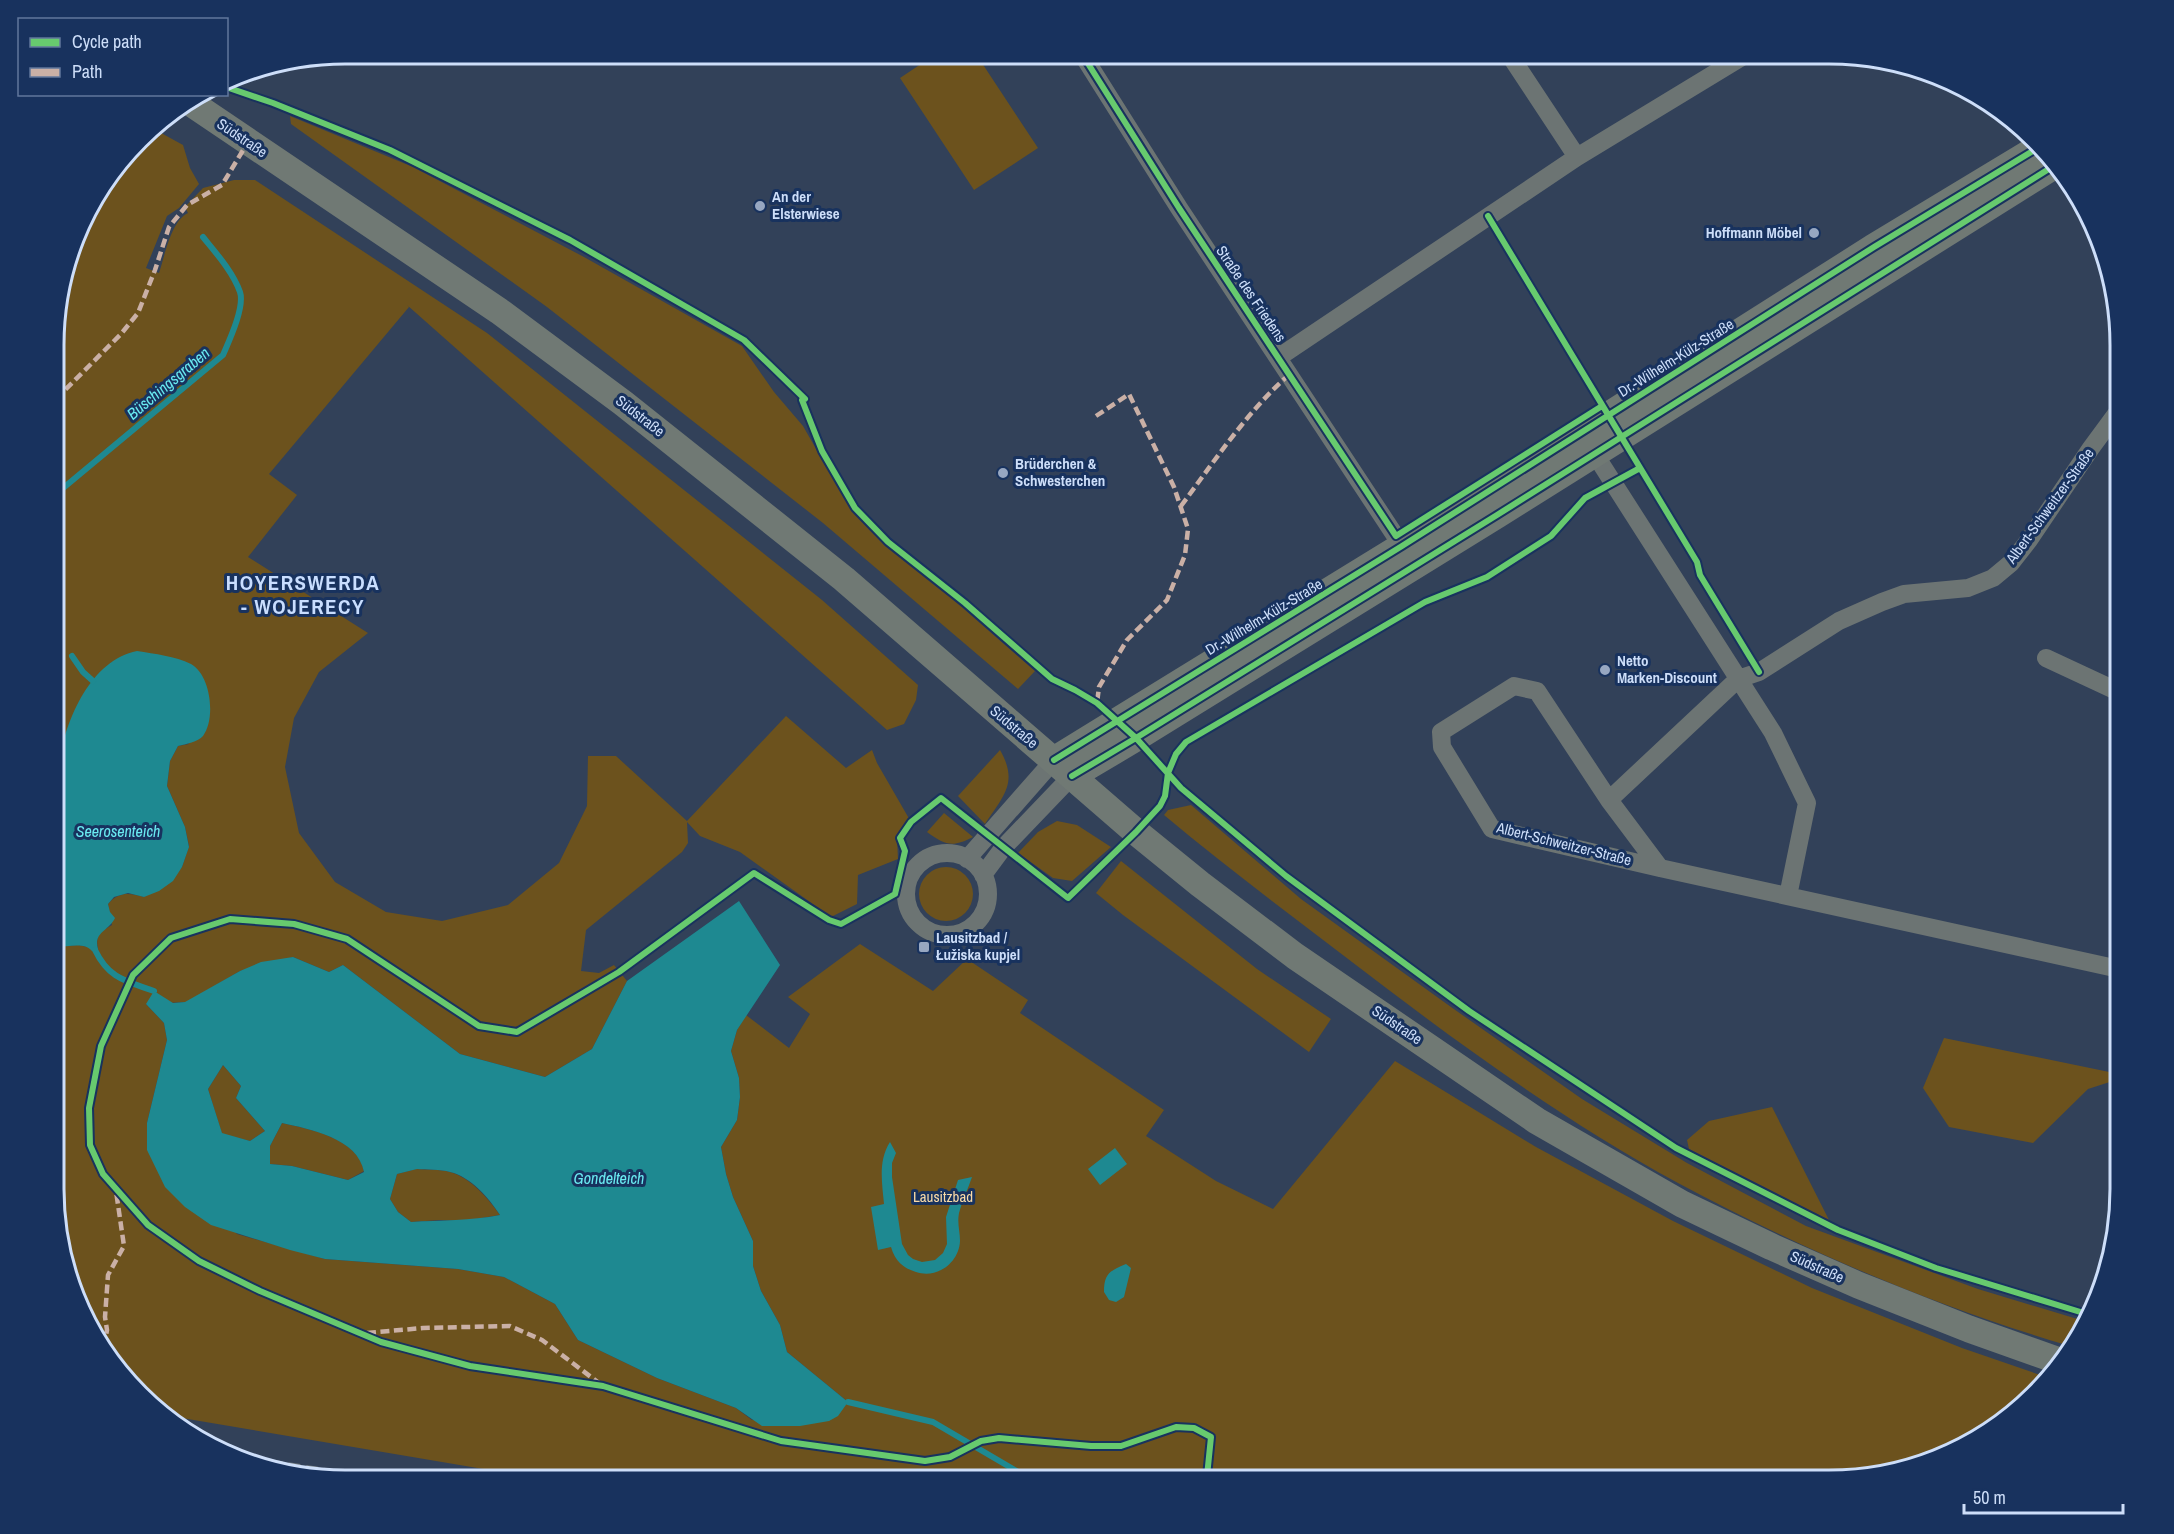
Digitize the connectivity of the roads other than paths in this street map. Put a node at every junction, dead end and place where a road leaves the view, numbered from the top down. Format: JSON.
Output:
{"nodes":[{"id":1,"x":1088,"y":64,"type":"edge"},
{"id":2,"x":1516,"y":64,"type":"edge"},
{"id":3,"x":1730,"y":64,"type":"edge"},
{"id":4,"x":197,"y":107,"type":"edge"},
{"id":5,"x":2032,"y":152,"type":"edge"},
{"id":6,"x":1577,"y":158,"type":"junction"},
{"id":7,"x":2048,"y":170,"type":"edge"},
{"id":8,"x":1279,"y":357,"type":"junction"},
{"id":9,"x":2110,"y":422,"type":"edge"},
{"id":10,"x":1587,"y":443,"type":"junction"},
{"id":11,"x":1402,"y":546,"type":"junction"},
{"id":12,"x":2046,"y":658,"type":"dead end"},
{"id":13,"x":1738,"y":679,"type":"junction"},
{"id":14,"x":2110,"y":688,"type":"edge"},
{"id":15,"x":1063,"y":768,"type":"junction"},
{"id":16,"x":1609,"y":800,"type":"junction"},
{"id":17,"x":967,"y":859,"type":"junction"},
{"id":18,"x":1660,"y":868,"type":"junction"},
{"id":19,"x":983,"y":875,"type":"junction"},
{"id":20,"x":1788,"y":896,"type":"junction"},
{"id":21,"x":2110,"y":967,"type":"edge"},
{"id":22,"x":2052,"y":1358,"type":"edge"}],
"edges":[{"from":1,"to":8,"type":"street","name":"Straße des Friedens"},
{"from":2,"to":6,"type":"street"},
{"from":3,"to":6,"type":"street","name":"Straße des Friedens"},
{"from":4,"to":15,"type":"street","name":"Südstraße"},
{"from":5,"to":10,"type":"street","name":"Dr.-Wilhelm-Külz-Straße"},
{"from":6,"to":8,"type":"street","name":"Straße des Friedens"},
{"from":7,"to":10,"type":"street","name":"Dr.-Wilhelm-Külz-Straße"},
{"from":8,"to":11,"type":"street","name":"Straße des Friedens"},
{"from":9,"to":13,"type":"street","name":"Albert-Schweitzer-Straße"},
{"from":10,"to":11,"type":"street","name":"Dr.-Wilhelm-Külz-Straße"},
{"from":10,"to":13,"type":"street"},
{"from":10,"to":15,"type":"street","name":"Dr.-Wilhelm-Külz-Straße"},
{"from":11,"to":15,"type":"street","name":"Dr.-Wilhelm-Külz-Straße"},
{"from":12,"to":14,"type":"street"},
{"from":13,"to":16,"type":"street","name":"Albert-Schweitzer-Straße"},
{"from":13,"to":20,"type":"street"},
{"from":15,"to":17,"type":"street","name":"Dr.-Wilhelm-Külz-Straße"},
{"from":15,"to":19,"type":"street","name":"Dr.-Wilhelm-Külz-Straße"},
{"from":15,"to":22,"type":"street","name":"Südstraße"},
{"from":16,"to":18,"type":"street","name":"Albert-Schweitzer-Straße"},
{"from":16,"to":18,"type":"street","name":"Albert-Schweitzer-Straße"},
{"from":17,"to":19,"type":"street"},
{"from":17,"to":19,"type":"street"},
{"from":18,"to":20,"type":"street","name":"Albert-Schweitzer-Straße"},
{"from":20,"to":21,"type":"street","name":"Albert-Schweitzer-Straße"}]}
